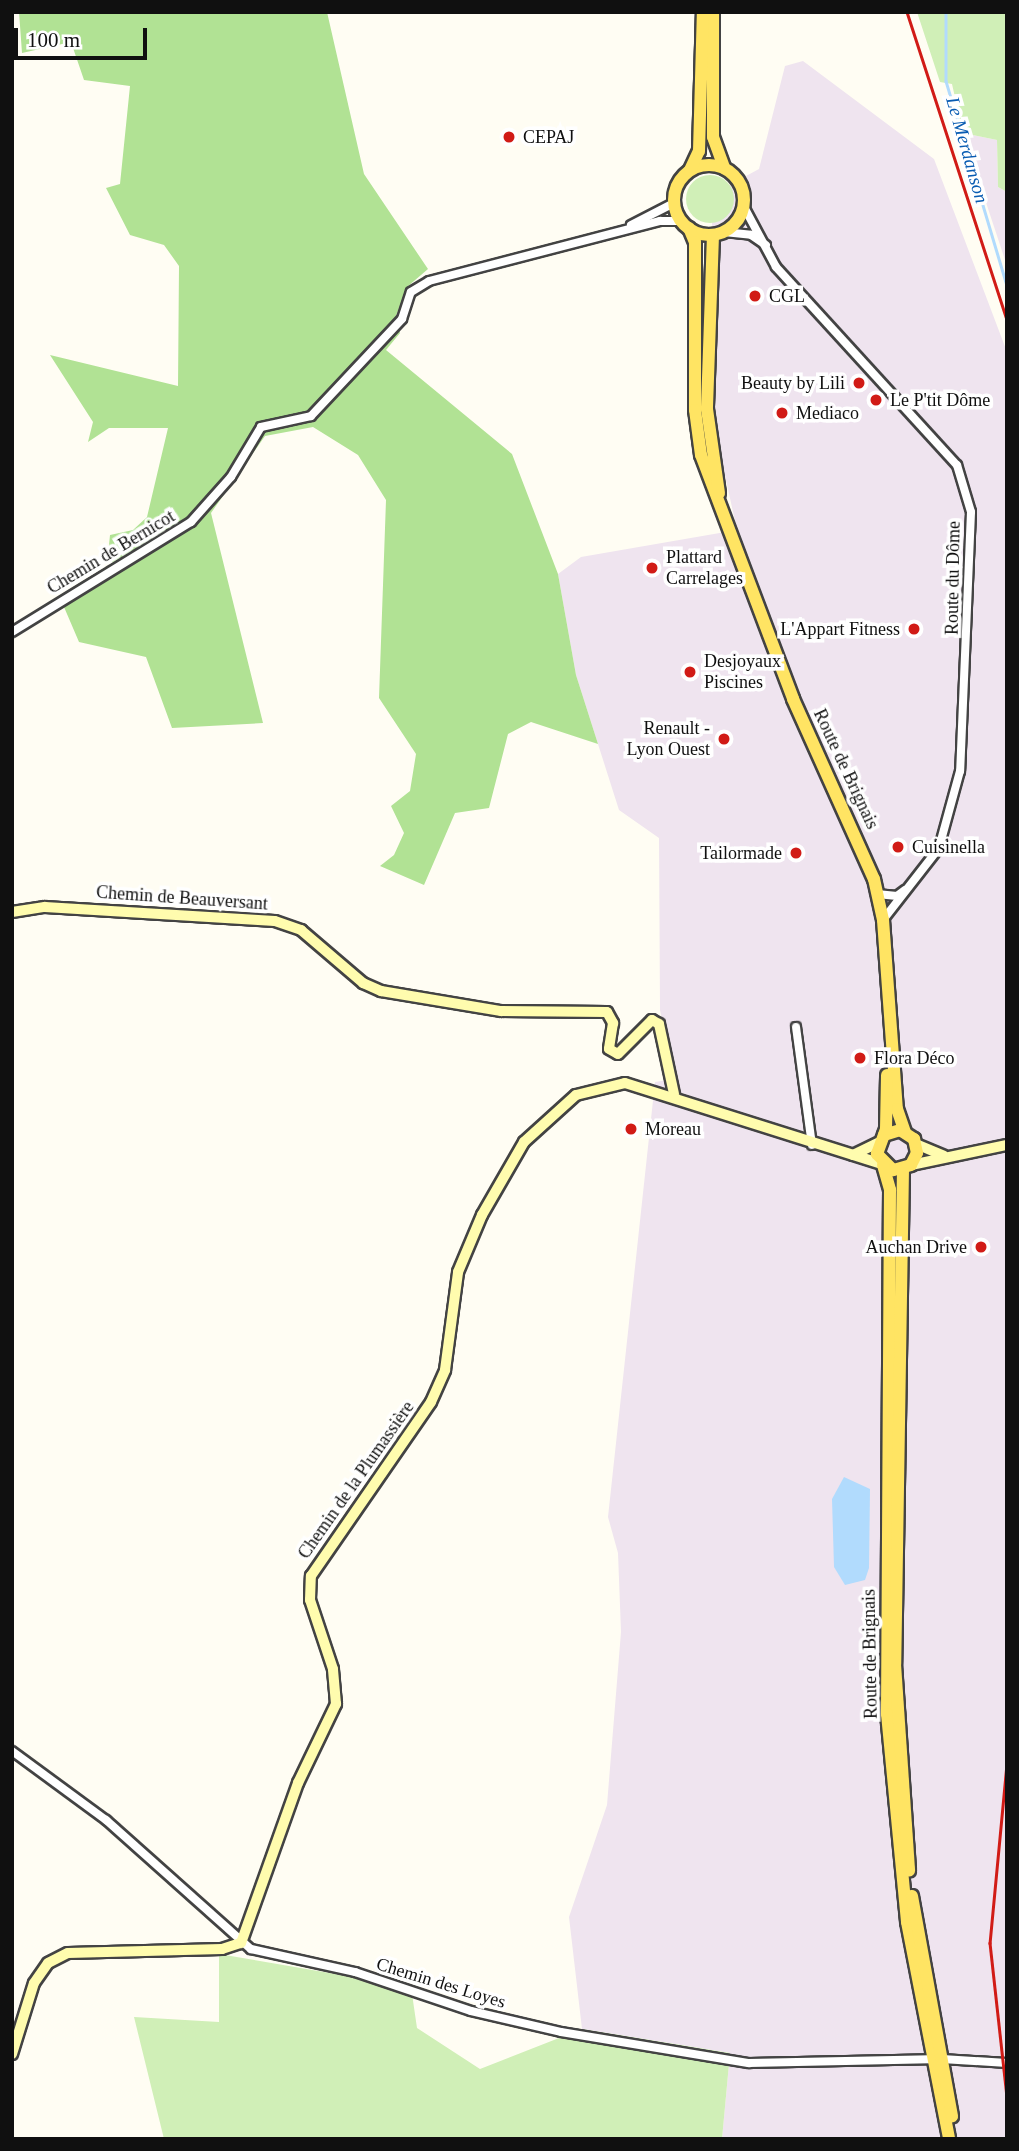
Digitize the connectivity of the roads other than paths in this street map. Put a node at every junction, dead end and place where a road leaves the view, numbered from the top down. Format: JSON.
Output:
{"nodes":[{"id":1,"x":704,"y":12,"type":"edge"},
{"id":2,"x":713,"y":12,"type":"edge"},
{"id":3,"x":724,"y":168,"type":"junction"},
{"id":4,"x":690,"y":170,"type":"junction"},
{"id":5,"x":674,"y":203,"type":"junction"},
{"id":6,"x":744,"y":207,"type":"junction"},
{"id":7,"x":685,"y":225,"type":"junction"},
{"id":8,"x":616,"y":232,"type":"junction"},
{"id":9,"x":719,"y":233,"type":"junction"},
{"id":10,"x":767,"y":245,"type":"junction"},
{"id":11,"x":726,"y":528,"type":"junction"},
{"id":12,"x":12,"y":632,"type":"edge"},
{"id":13,"x":907,"y":888,"type":"junction"},
{"id":14,"x":877,"y":894,"type":"junction"},
{"id":15,"x":12,"y":912,"type":"edge"},
{"id":16,"x":883,"y":920,"type":"junction"},
{"id":17,"x":796,"y":1027,"type":"dead end"},
{"id":18,"x":890,"y":1035,"type":"junction"},
{"id":19,"x":674,"y":1094,"type":"junction"},
{"id":20,"x":905,"y":1132,"type":"junction"},
{"id":21,"x":881,"y":1139,"type":"junction"},
{"id":22,"x":812,"y":1144,"type":"junction"},
{"id":23,"x":916,"y":1144,"type":"junction"},
{"id":24,"x":1007,"y":1145,"type":"edge"},
{"id":25,"x":852,"y":1156,"type":"junction"},
{"id":26,"x":944,"y":1156,"type":"junction"},
{"id":27,"x":883,"y":1164,"type":"junction"},
{"id":28,"x":907,"y":1167,"type":"junction"},
{"id":29,"x":12,"y":1751,"type":"edge"},
{"id":30,"x":241,"y":1943,"type":"junction"},
{"id":31,"x":12,"y":2054,"type":"edge"},
{"id":32,"x":937,"y":2059,"type":"junction"},
{"id":33,"x":1007,"y":2063,"type":"edge"},
{"id":34,"x":949,"y":2139,"type":"edge"},
{"id":35,"x":956,"y":2139,"type":"edge"}],
"edges":[{"from":1,"to":4,"type":"main road"},
{"from":2,"to":3,"type":"main road"},
{"from":3,"to":4,"type":"main road"},
{"from":3,"to":6,"type":"main road"},
{"from":4,"to":5,"type":"main road"},
{"from":5,"to":7,"type":"main road"},
{"from":5,"to":8,"type":"street","name":"Chemin de Bernicot"},
{"from":6,"to":9,"type":"main road"},
{"from":6,"to":10,"type":"street","name":"Route du Dôme"},
{"from":7,"to":8,"type":"street","name":"Chemin de Bernicot"},
{"from":7,"to":9,"type":"main road"},
{"from":7,"to":11,"type":"main road","name":"Route de Brignais"},
{"from":8,"to":12,"type":"street","name":"Chemin de Bernicot"},
{"from":9,"to":10,"type":"street"},
{"from":9,"to":11,"type":"main road","name":"Route de Brignais"},
{"from":10,"to":13,"type":"street","name":"Route du Dôme"},
{"from":11,"to":14,"type":"main road","name":"Route de Brignais"},
{"from":13,"to":14,"type":"street"},
{"from":13,"to":16,"type":"street","name":"Route du Dôme"},
{"from":14,"to":16,"type":"main road","name":"Route de Brignais"},
{"from":15,"to":19,"type":"street","name":"Chemin de Beauversant"},
{"from":16,"to":18,"type":"main road","name":"Route de Brignais"},
{"from":17,"to":22,"type":"street"},
{"from":18,"to":20,"type":"main road","name":"Route de Brignais"},
{"from":18,"to":21,"type":"main road","name":"Route de Brignais"},
{"from":19,"to":22,"type":"street","name":"Chemin de la Plumassière"},
{"from":19,"to":30,"type":"street","name":"Chemin de la Plumassière"},
{"from":20,"to":21,"type":"main road"},
{"from":20,"to":23,"type":"main road"},
{"from":21,"to":25,"type":"street"},
{"from":21,"to":27,"type":"main road","name":"Route de Brignais"},
{"from":22,"to":25,"type":"street","name":"Chemin de la Plumassière"},
{"from":23,"to":26,"type":"street"},
{"from":23,"to":28,"type":"main road","name":"Route de Brignais"},
{"from":24,"to":26,"type":"street"},
{"from":25,"to":27,"type":"street","name":"Chemin de la Plumassière"},
{"from":26,"to":28,"type":"street"},
{"from":27,"to":28,"type":"main road"},
{"from":27,"to":32,"type":"main road","name":"Route de Brignais"},
{"from":28,"to":32,"type":"main road","name":"Route de Brignais"},
{"from":29,"to":30,"type":"street","name":"Chemin des Loyes"},
{"from":30,"to":31,"type":"street"},
{"from":30,"to":32,"type":"street","name":"Chemin des Loyes"},
{"from":32,"to":33,"type":"street","name":"Chemin des Loyes"},
{"from":32,"to":34,"type":"main road","name":"Route de Brignais"},
{"from":32,"to":35,"type":"main road","name":"Route de Brignais"}]}
